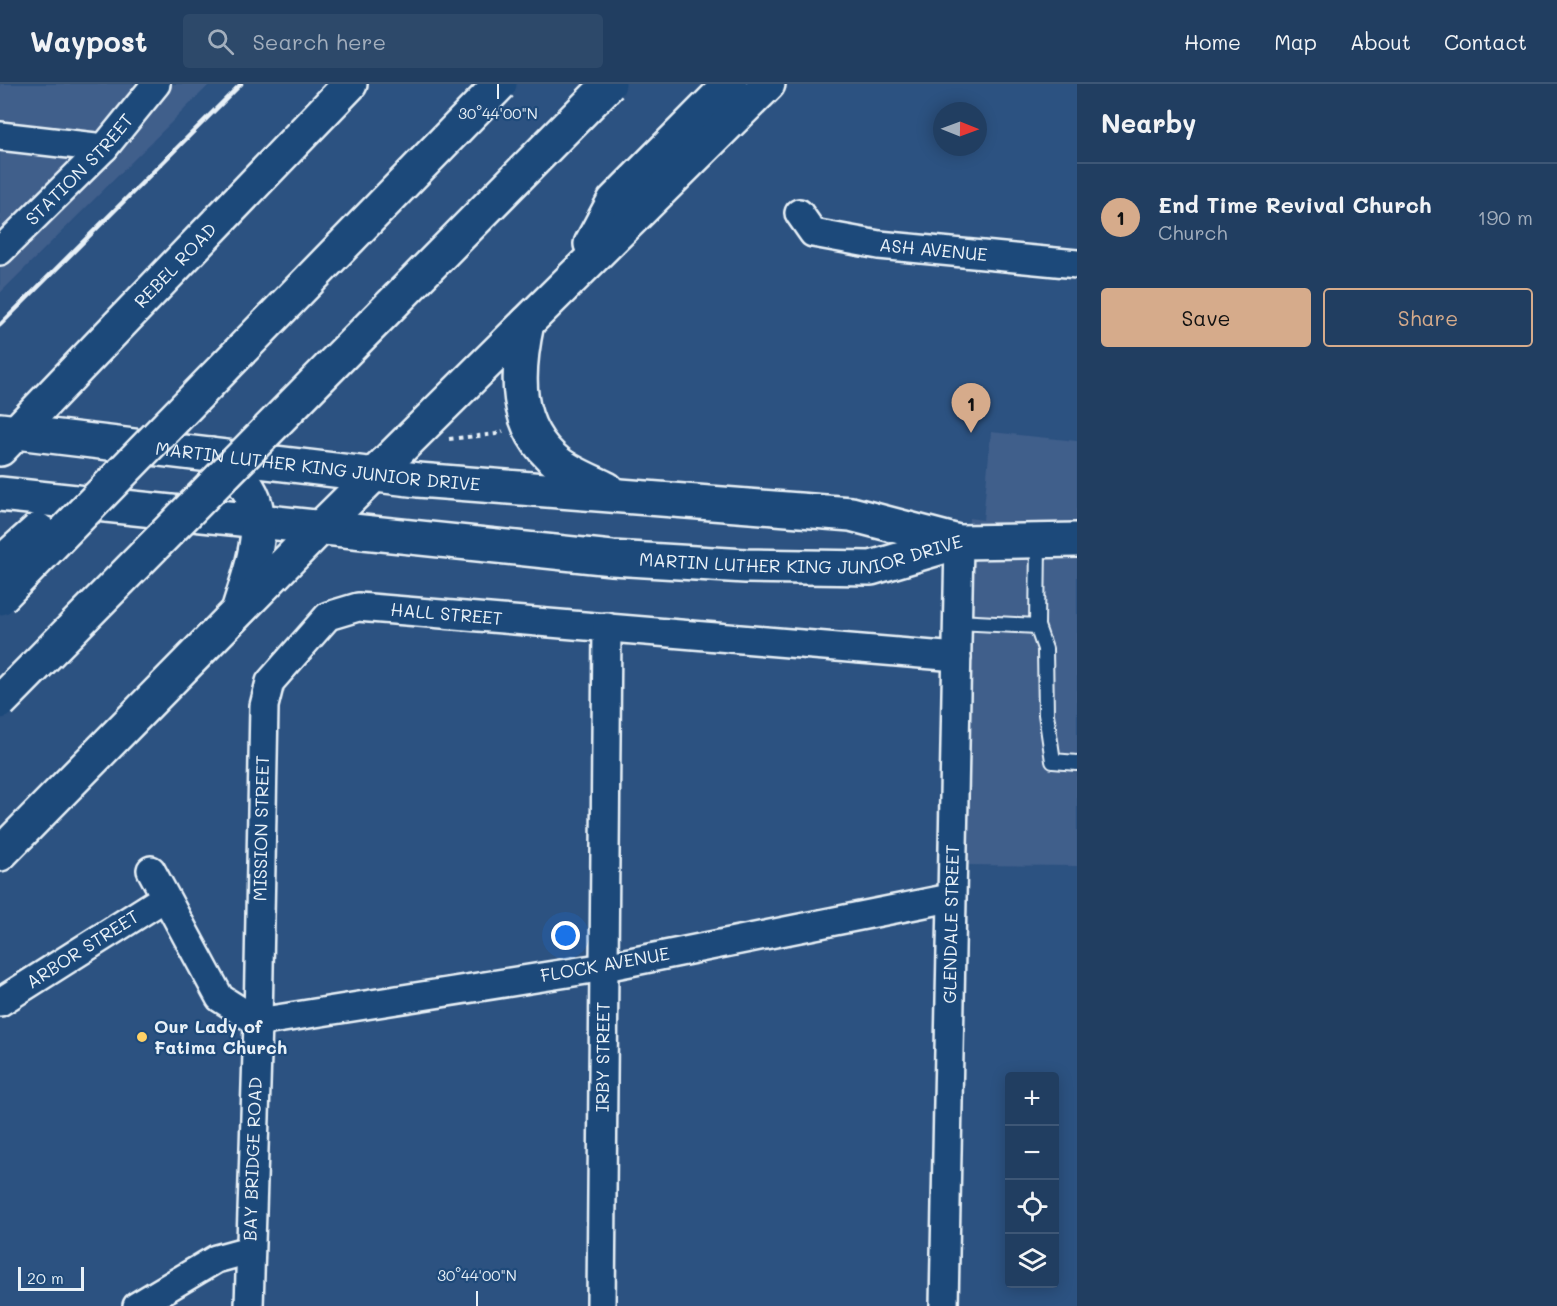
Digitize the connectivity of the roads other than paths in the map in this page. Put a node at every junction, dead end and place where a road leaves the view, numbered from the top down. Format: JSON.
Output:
{"nodes":[{"id":1,"x":156,"y":84,"type":"edge"},
{"id":2,"x":350,"y":84,"type":"edge"},
{"id":3,"x":500,"y":84,"type":"edge"},
{"id":4,"x":609,"y":84,"type":"edge"},
{"id":5,"x":730,"y":84,"type":"edge"},
{"id":6,"x":768,"y":84,"type":"edge"},
{"id":7,"x":0,"y":136,"type":"edge"},
{"id":8,"x":104,"y":148,"type":"junction"},
{"id":9,"x":799,"y":213,"type":"dead end"},
{"id":10,"x":0,"y":251,"type":"edge"},
{"id":11,"x":1077,"y":264,"type":"edge"},
{"id":12,"x":574,"y":275,"type":"junction"},
{"id":13,"x":276,"y":313,"type":"junction"},
{"id":14,"x":526,"y":323,"type":"junction"},
{"id":15,"x":6,"y":437,"type":"edge"},
{"id":16,"x":210,"y":455,"type":"junction"},
{"id":17,"x":375,"y":475,"type":"junction"},
{"id":18,"x":0,"y":494,"type":"edge"},
{"id":19,"x":619,"y":496,"type":"junction"},
{"id":20,"x":258,"y":520,"type":"junction"},
{"id":21,"x":320,"y":528,"type":"junction"},
{"id":22,"x":1077,"y":540,"type":"edge"},
{"id":23,"x":1038,"y":541,"type":"junction"},
{"id":24,"x":960,"y":542,"type":"junction"},
{"id":25,"x":0,"y":564,"type":"edge"},
{"id":26,"x":0,"y":598,"type":"edge"},
{"id":27,"x":237,"y":612,"type":"junction"},
{"id":28,"x":957,"y":622,"type":"junction"},
{"id":29,"x":1037,"y":626,"type":"junction"},
{"id":30,"x":608,"y":627,"type":"junction"},
{"id":31,"x":302,"y":646,"type":"joint"},
{"id":32,"x":957,"y":657,"type":"junction"},
{"id":33,"x":0,"y":702,"type":"edge"},
{"id":34,"x":1077,"y":763,"type":"edge"},
{"id":35,"x":0,"y":854,"type":"edge"},
{"id":36,"x":151,"y":870,"type":"dead end"},
{"id":37,"x":164,"y":898,"type":"junction"},
{"id":38,"x":950,"y":898,"type":"junction"},
{"id":39,"x":605,"y":967,"type":"junction"},
{"id":40,"x":0,"y":1002,"type":"edge"},
{"id":41,"x":258,"y":1022,"type":"junction"},
{"id":42,"x":249,"y":1250,"type":"junction"},
{"id":43,"x":137,"y":1306,"type":"edge"},
{"id":44,"x":249,"y":1306,"type":"edge"},
{"id":45,"x":601,"y":1306,"type":"edge"},
{"id":46,"x":944,"y":1306,"type":"edge"}],
"edges":[{"from":1,"to":8,"type":"street","name":"STATION STREET"},
{"from":2,"to":15,"type":"main road","name":"REBEL ROAD"},
{"from":3,"to":13,"type":"main road","bridge":true},
{"from":4,"to":33,"type":"main road","bridge":true},
{"from":5,"to":12,"type":"main road"},
{"from":6,"to":12,"type":"main road"},
{"from":7,"to":8,"type":"street"},
{"from":8,"to":10,"type":"street","name":"STATION STREET"},
{"from":9,"to":11,"type":"street","name":"ASH AVENUE"},
{"from":12,"to":14,"type":"main road"},
{"from":13,"to":25,"type":"main road","bridge":true},
{"from":13,"to":26,"type":"main road","bridge":true},
{"from":14,"to":17,"type":"main road"},
{"from":14,"to":19,"type":"main road"},
{"from":15,"to":16,"type":"main road","name":"MARTIN LUTHER KING JUNIOR DRIVE"},
{"from":16,"to":17,"type":"main road","name":"MARTIN LUTHER KING JUNIOR DRIVE"},
{"from":16,"to":20,"type":"main road"},
{"from":17,"to":19,"type":"main road","name":"MARTIN LUTHER KING JUNIOR DRIVE"},
{"from":17,"to":21,"type":"main road"},
{"from":18,"to":20,"type":"main road","name":"MARTIN LUTHER KING JUNIOR DRIVE"},
{"from":19,"to":24,"type":"main road","name":"MARTIN LUTHER KING JUNIOR DRIVE"},
{"from":20,"to":21,"type":"main road","name":"MARTIN LUTHER KING JUNIOR DRIVE"},
{"from":20,"to":27,"type":"main road"},
{"from":21,"to":24,"type":"main road","name":"MARTIN LUTHER KING JUNIOR DRIVE"},
{"from":21,"to":27,"type":"main road"},
{"from":22,"to":23,"type":"main road"},
{"from":23,"to":24,"type":"main road"},
{"from":23,"to":29,"type":"lane"},
{"from":24,"to":28,"type":"street","name":"GLENDALE STREET"},
{"from":27,"to":35,"type":"main road"},
{"from":28,"to":29,"type":"lane"},
{"from":28,"to":32,"type":"street","name":"GLENDALE STREET"},
{"from":29,"to":34,"type":"lane"},
{"from":30,"to":31,"type":"street","name":"HALL STREET"},
{"from":30,"to":32,"type":"street","name":"HALL STREET"},
{"from":30,"to":39,"type":"street","name":"IRBY STREET"},
{"from":31,"to":41,"type":"street","name":"MISSION STREET"},
{"from":32,"to":38,"type":"street","name":"GLENDALE STREET"},
{"from":36,"to":37,"type":"street"},
{"from":37,"to":40,"type":"street","name":"ARBOR STREET"},
{"from":37,"to":41,"type":"street"},
{"from":38,"to":39,"type":"street","name":"FLOCK AVENUE"},
{"from":38,"to":46,"type":"street","name":"GLENDALE STREET"},
{"from":39,"to":41,"type":"street","name":"FLOCK AVENUE"},
{"from":39,"to":45,"type":"street","name":"IRBY STREET"},
{"from":41,"to":42,"type":"street","name":"BAY BRIDGE ROAD"},
{"from":42,"to":43,"type":"street"},
{"from":42,"to":44,"type":"street","name":"BAY BRIDGE ROAD"}]}
